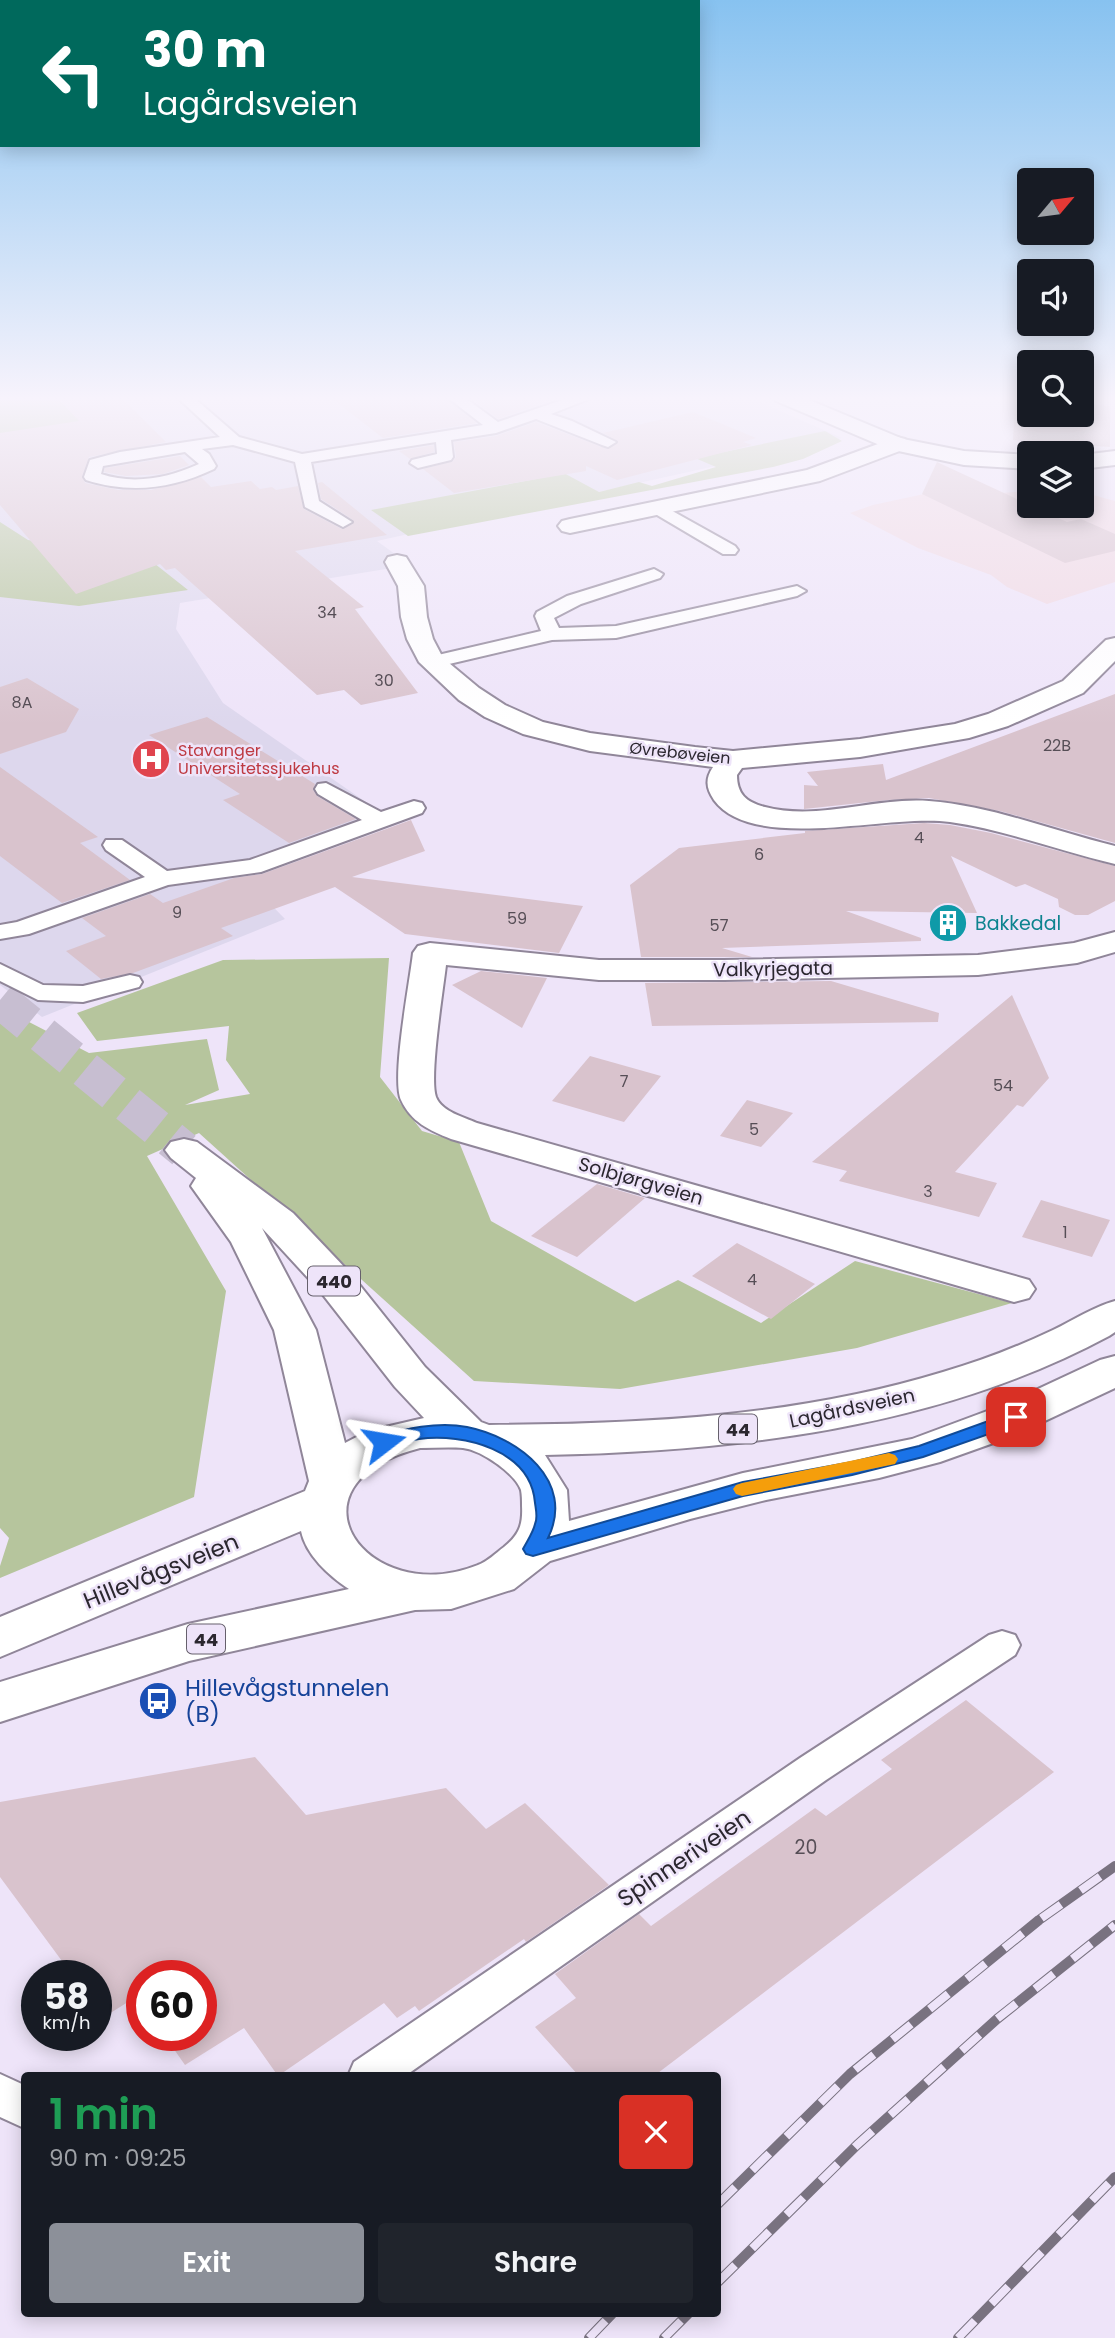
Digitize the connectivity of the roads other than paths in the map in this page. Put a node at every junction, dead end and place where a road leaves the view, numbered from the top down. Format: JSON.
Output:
{"nodes":[{"id":1,"x":316,"y":506,"type":"edge"},
{"id":2,"x":667,"y":506,"type":"edge"},
{"id":3,"x":658,"y":508,"type":"junction"},
{"id":4,"x":343,"y":522,"type":"dead end"},
{"id":5,"x":570,"y":526,"type":"dead end"},
{"id":6,"x":729,"y":550,"type":"dead end"},
{"id":7,"x":397,"y":562,"type":"dead end"},
{"id":8,"x":654,"y":574,"type":"dead end"},
{"id":9,"x":797,"y":591,"type":"dead end"},
{"id":10,"x":552,"y":634,"type":"junction"},
{"id":11,"x":1115,"y":646,"type":"edge"},
{"id":12,"x":432,"y":662,"type":"junction"},
{"id":13,"x":733,"y":760,"type":"junction"},
{"id":14,"x":326,"y":789,"type":"dead end"},
{"id":15,"x":414,"y":808,"type":"dead end"},
{"id":16,"x":380,"y":821,"type":"junction"},
{"id":17,"x":114,"y":845,"type":"dead end"},
{"id":18,"x":1115,"y":855,"type":"edge"},
{"id":19,"x":163,"y":879,"type":"junction"},
{"id":20,"x":0,"y":932,"type":"edge"},
{"id":21,"x":1115,"y":942,"type":"edge"},
{"id":22,"x":430,"y":953,"type":"joint"},
{"id":23,"x":0,"y":971,"type":"edge"},
{"id":24,"x":130,"y":982,"type":"dead end"},
{"id":25,"x":1014,"y":1289,"type":"dead end"},
{"id":26,"x":1115,"y":1314,"type":"edge"},
{"id":27,"x":1115,"y":1370,"type":"edge"},
{"id":28,"x":477,"y":1436,"type":"junction"},
{"id":29,"x":327,"y":1492,"type":"junction"},
{"id":30,"x":533,"y":1549,"type":"junction"},
{"id":31,"x":415,"y":1592,"type":"junction"},
{"id":32,"x":0,"y":1639,"type":"edge"},
{"id":33,"x":1002,"y":1645,"type":"dead end"},
{"id":34,"x":0,"y":1702,"type":"edge"},
{"id":35,"x":375,"y":2072,"type":"edge"},
{"id":36,"x":21,"y":2091,"type":"edge"},
{"id":37,"x":0,"y":2094,"type":"edge"},
{"id":38,"x":21,"y":2106,"type":"edge"}],
"edges":[{"from":1,"to":4,"type":"lane"},
{"from":2,"to":3,"type":"street"},
{"from":3,"to":5,"type":"street"},
{"from":3,"to":6,"type":"lane"},
{"from":7,"to":12,"type":"street","name":"Øvrebøveien"},
{"from":8,"to":10,"type":"lane"},
{"from":9,"to":10,"type":"lane"},
{"from":10,"to":12,"type":"lane"},
{"from":11,"to":13,"type":"street","name":"Øvrebøveien"},
{"from":12,"to":13,"type":"street","name":"Øvrebøveien"},
{"from":13,"to":18,"type":"street"},
{"from":14,"to":16,"type":"lane"},
{"from":15,"to":16,"type":"lane"},
{"from":16,"to":19,"type":"lane"},
{"from":17,"to":19,"type":"lane"},
{"from":19,"to":20,"type":"lane"},
{"from":21,"to":22,"type":"street","name":"Valkyrjegata"},
{"from":22,"to":25,"type":"street","name":"Solbjørgveien"},
{"from":23,"to":24,"type":"lane"},
{"from":26,"to":28,"type":"street","name":"Lagårdsveien","number":"44"},
{"from":27,"to":30,"type":"street","number":"44"},
{"from":28,"to":29,"type":"street","number":"44"},
{"from":28,"to":29,"type":"street","number":"440"},
{"from":28,"to":30,"type":"street","number":"44"},
{"from":29,"to":31,"type":"street","number":"44"},
{"from":29,"to":32,"type":"street","name":"Hillevågsveien","number":"44"},
{"from":30,"to":31,"type":"street","number":"44"},
{"from":31,"to":34,"type":"street","number":"44"},
{"from":33,"to":35,"type":"lane","name":"Spinneriveien"},
{"from":36,"to":37,"type":"lane"},
{"from":37,"to":38,"type":"lane"}]}
